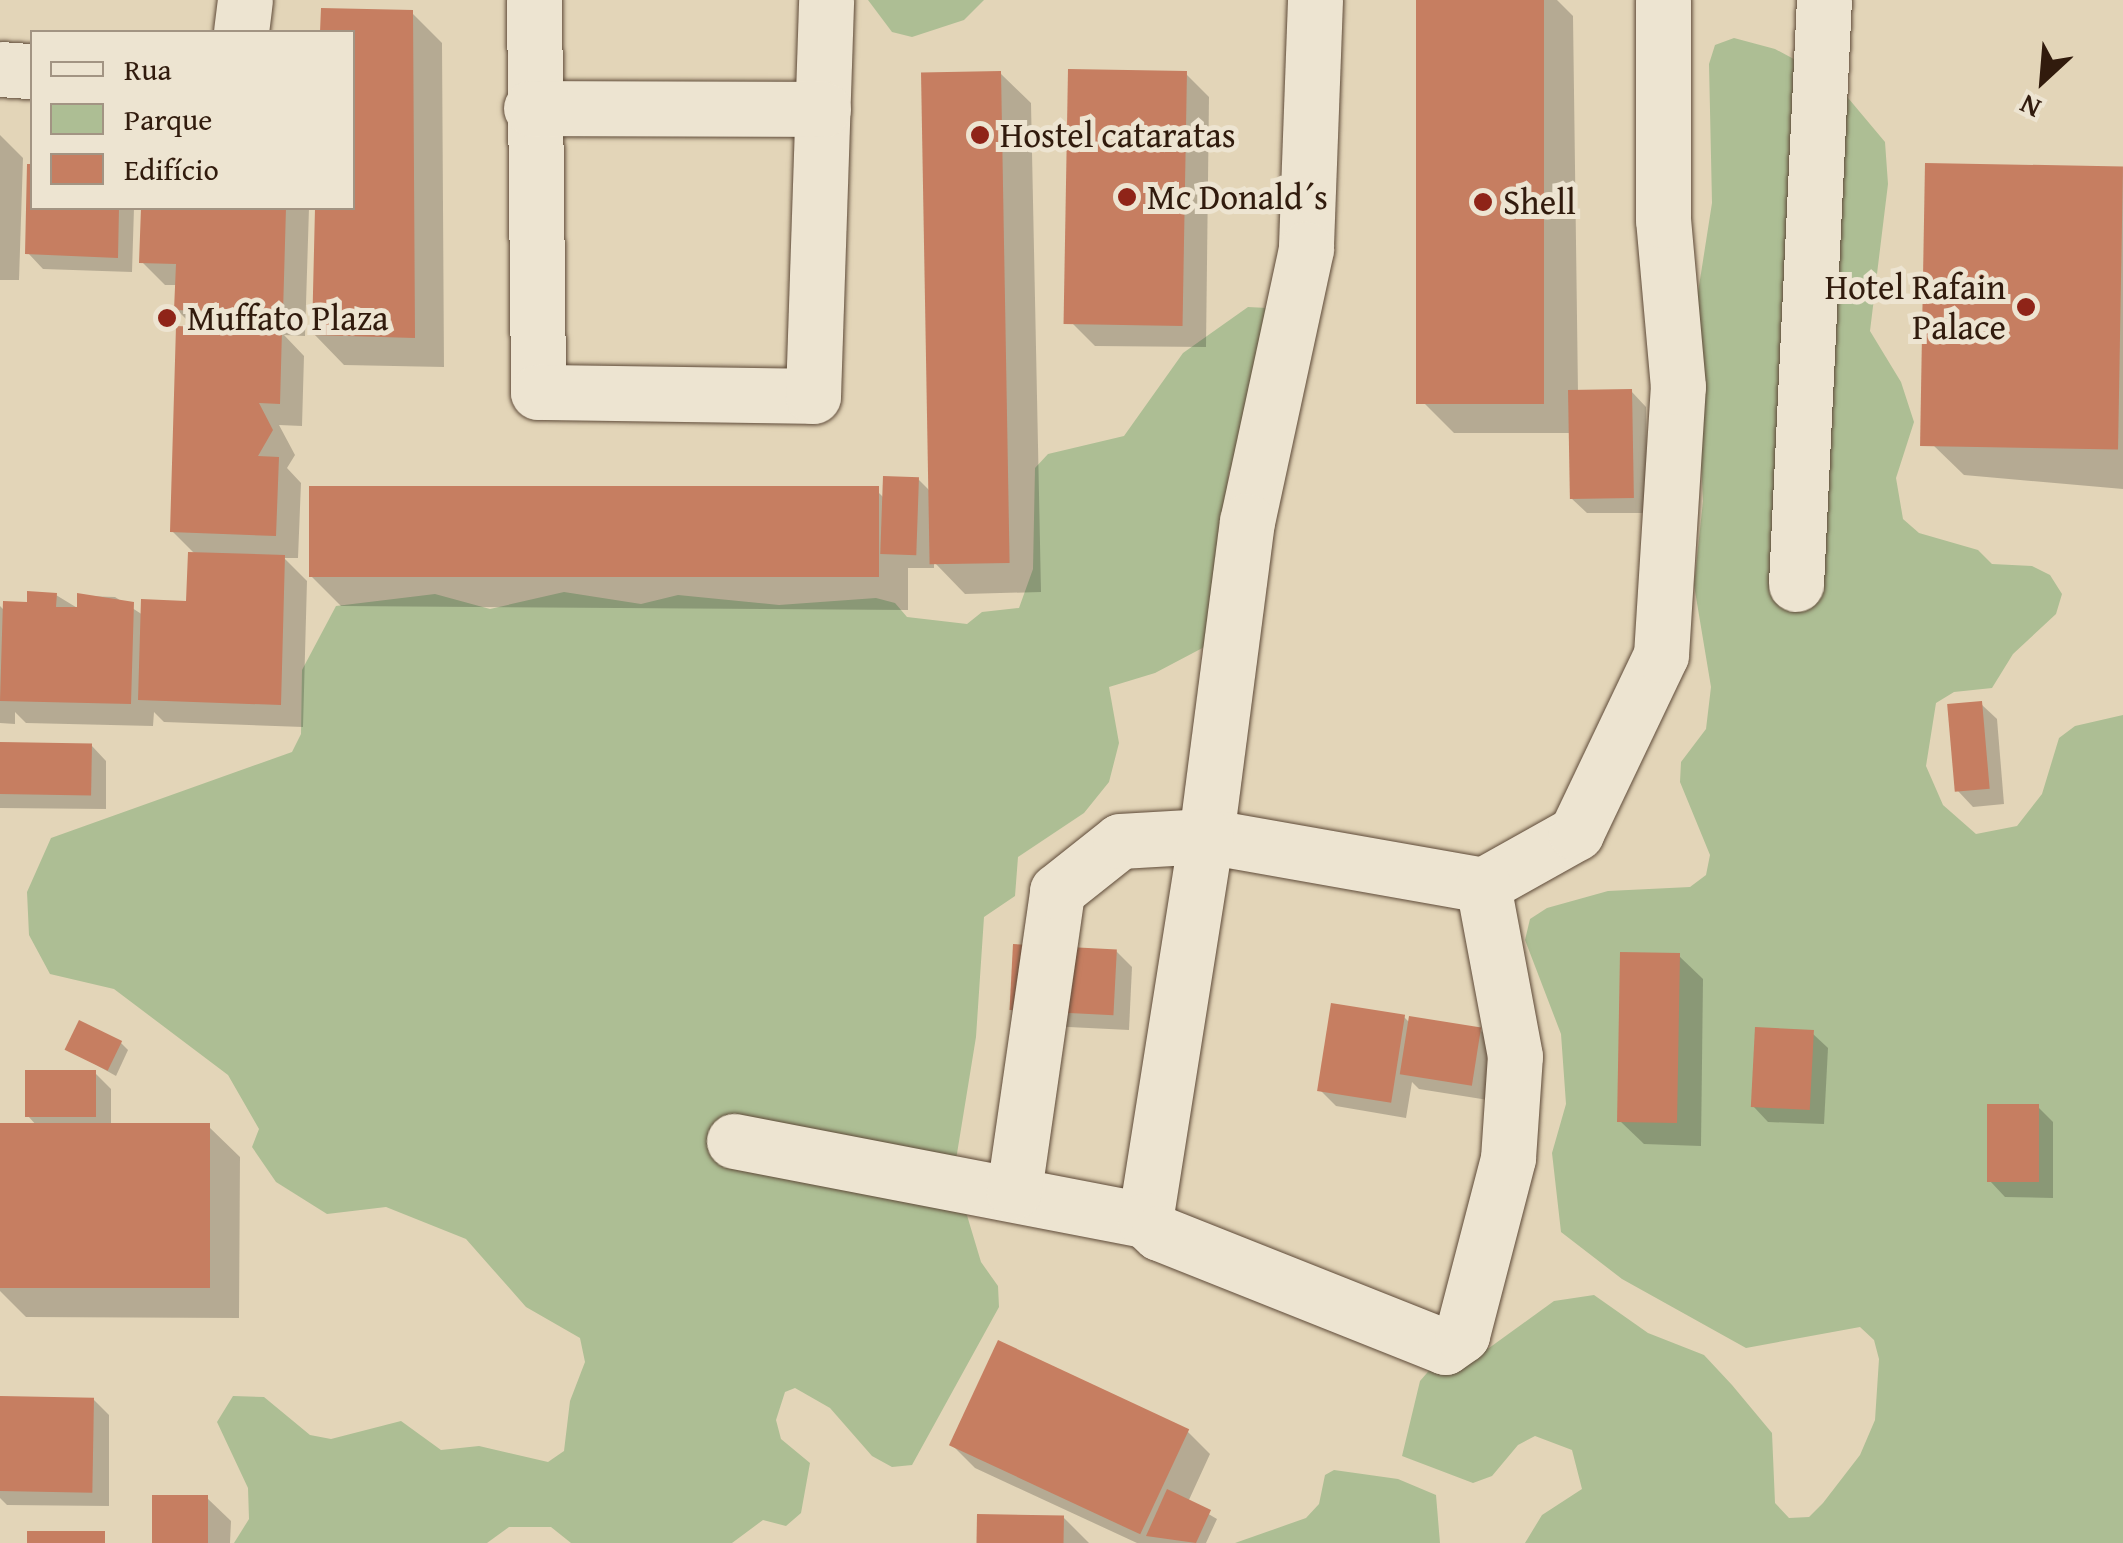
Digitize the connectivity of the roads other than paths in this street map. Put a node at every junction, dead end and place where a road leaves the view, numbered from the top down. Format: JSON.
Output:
{"nodes":[{"id":1,"x":246,"y":0,"type":"edge"},
{"id":2,"x":534,"y":0,"type":"edge"},
{"id":3,"x":826,"y":0,"type":"edge"},
{"id":4,"x":1315,"y":0,"type":"edge"},
{"id":5,"x":1663,"y":0,"type":"edge"},
{"id":6,"x":1824,"y":0,"type":"edge"},
{"id":7,"x":241,"y":30,"type":"edge"},
{"id":8,"x":0,"y":69,"type":"edge"},
{"id":9,"x":30,"y":71,"type":"edge"},
{"id":10,"x":531,"y":108,"type":"junction"},
{"id":11,"x":822,"y":109,"type":"junction"},
{"id":12,"x":1796,"y":584,"type":"dead end"},
{"id":13,"x":1206,"y":836,"type":"junction"},
{"id":14,"x":1483,"y":885,"type":"junction"},
{"id":15,"x":734,"y":1141,"type":"dead end"},
{"id":16,"x":1014,"y":1190,"type":"junction"},
{"id":17,"x":1145,"y":1220,"type":"junction"}],
"edges":[{"from":1,"to":7,"type":"lane"},
{"from":2,"to":10,"type":"lane"},
{"from":3,"to":11,"type":"lane"},
{"from":4,"to":13,"type":"lane"},
{"from":5,"to":14,"type":"lane"},
{"from":6,"to":12,"type":"lane"},
{"from":8,"to":9,"type":"lane"},
{"from":10,"to":11,"type":"lane"},
{"from":10,"to":11,"type":"lane"},
{"from":13,"to":14,"type":"lane"},
{"from":13,"to":16,"type":"lane"},
{"from":13,"to":17,"type":"lane"},
{"from":14,"to":17,"type":"lane"},
{"from":15,"to":16,"type":"lane"},
{"from":16,"to":17,"type":"lane"}]}
